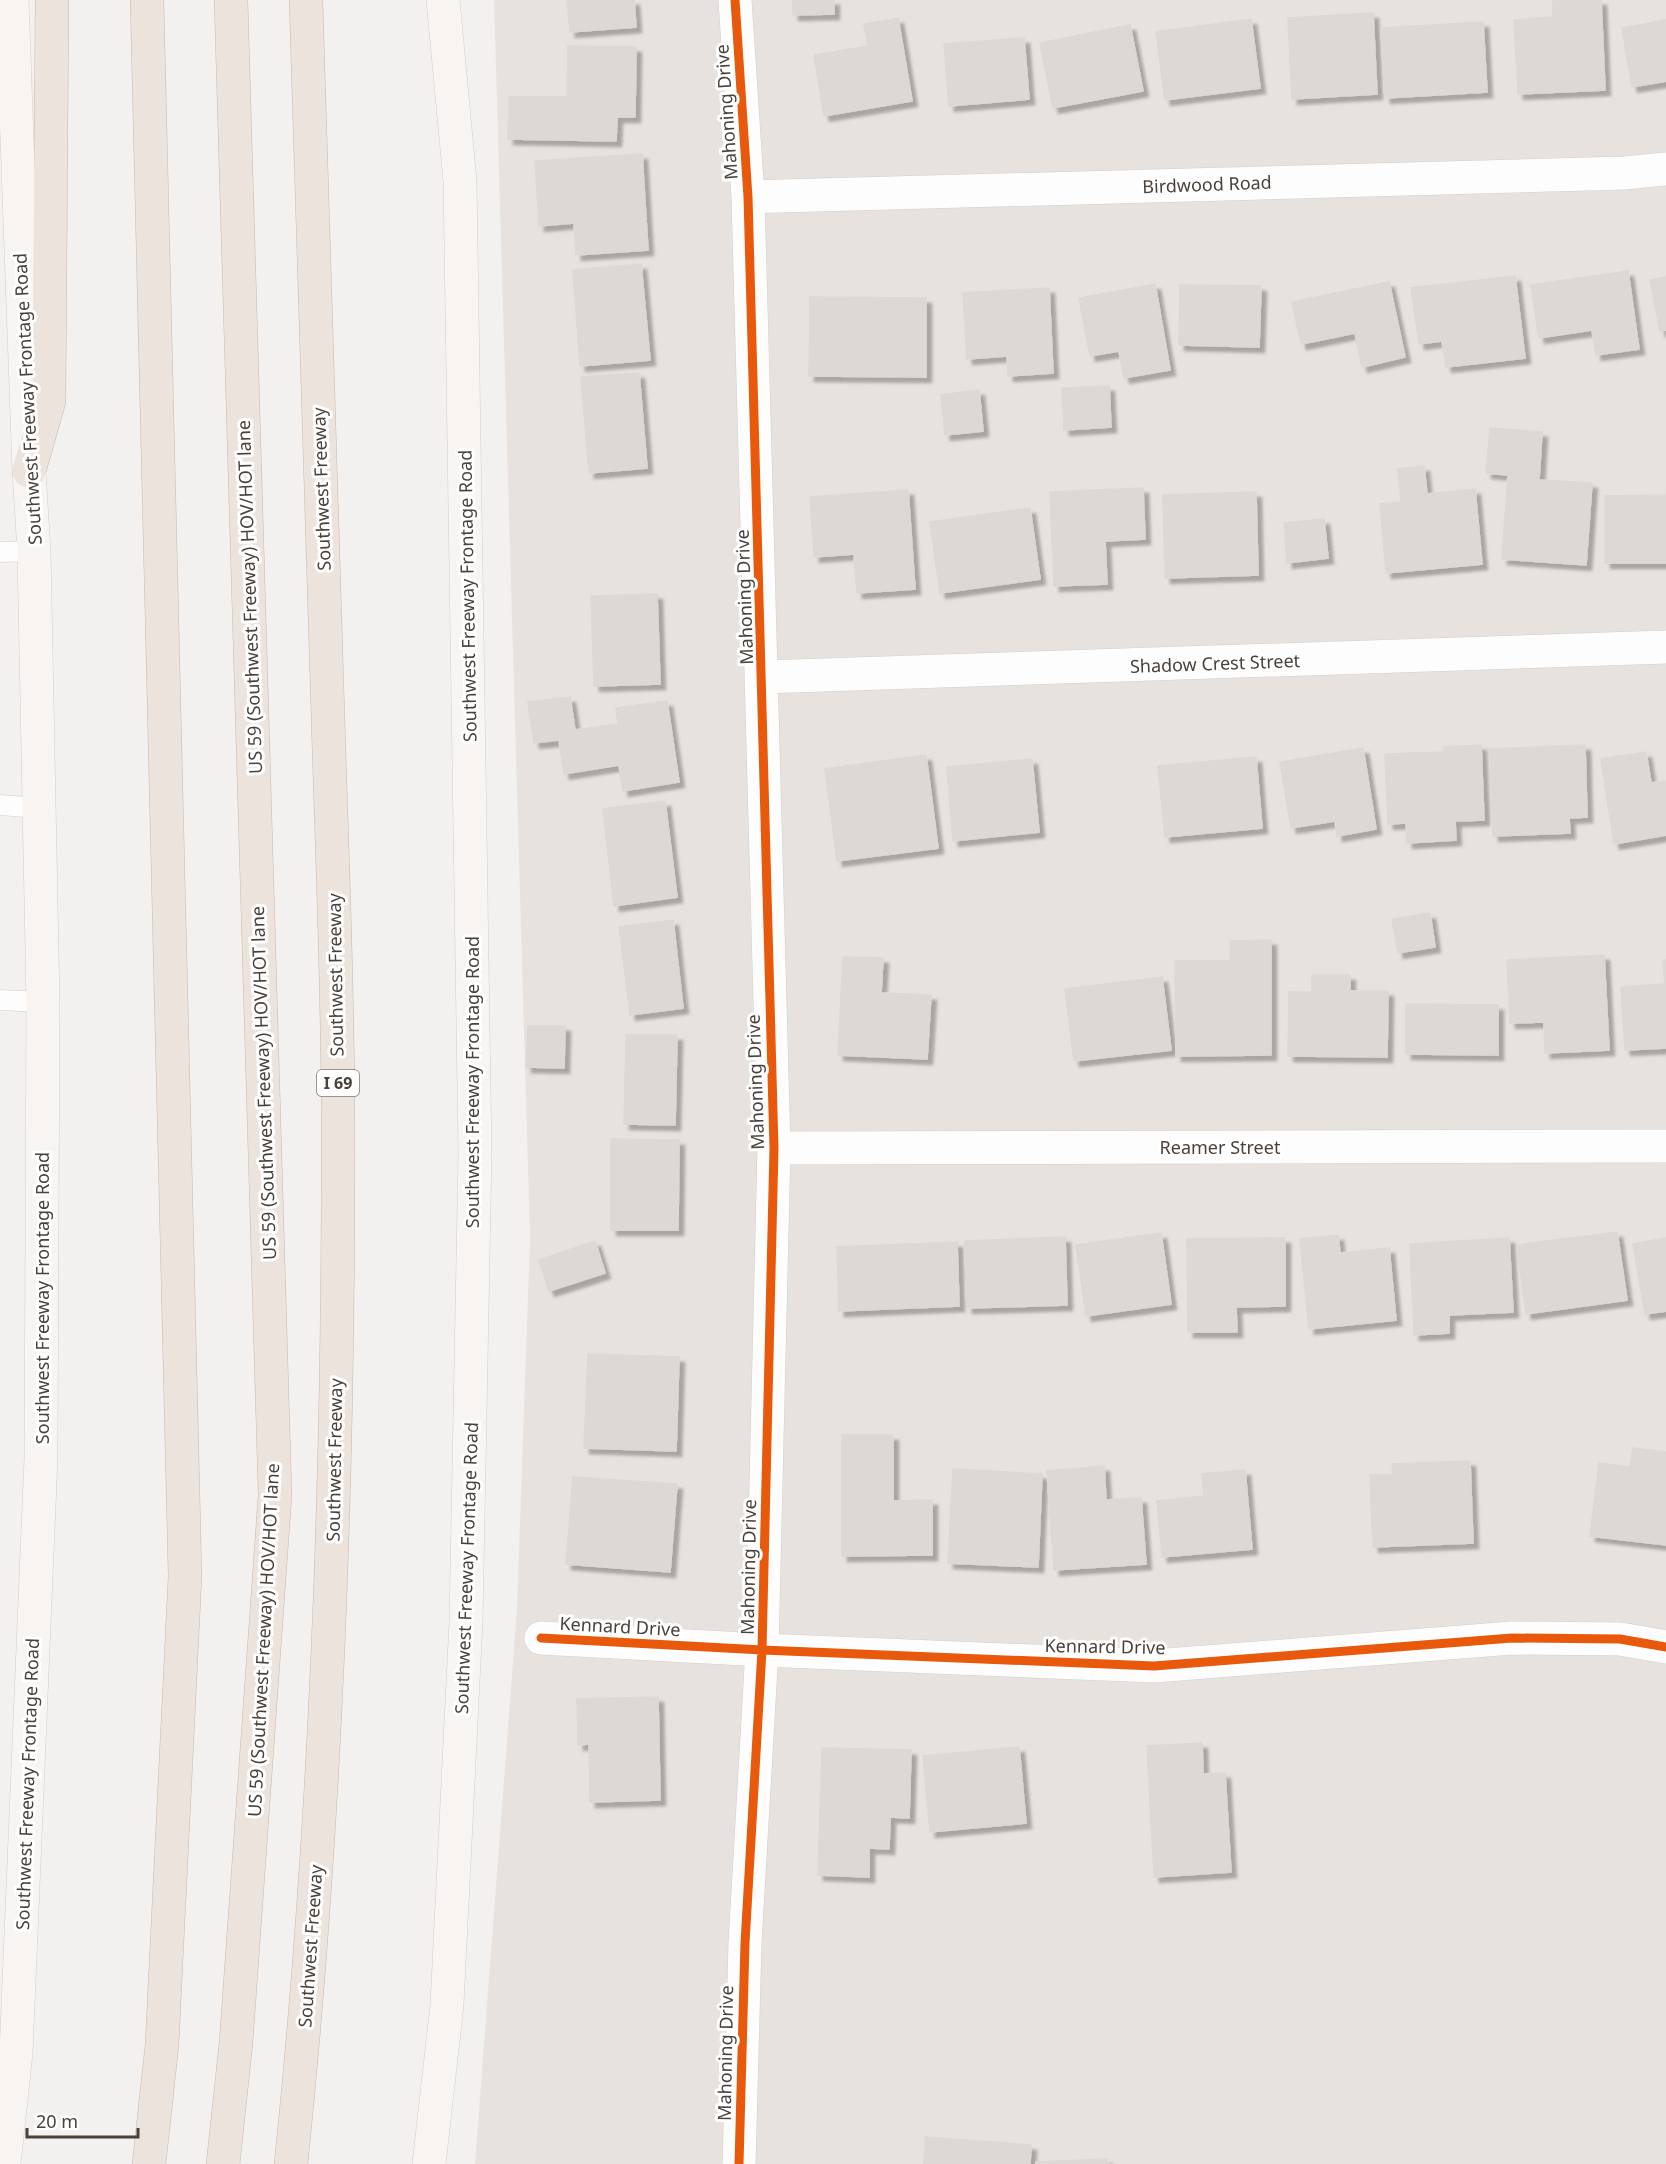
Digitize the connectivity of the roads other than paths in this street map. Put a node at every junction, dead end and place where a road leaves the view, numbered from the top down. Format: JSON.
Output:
{"nodes":[{"id":1,"x":12,"y":0,"type":"edge"},
{"id":2,"x":52,"y":0,"type":"edge"},
{"id":3,"x":147,"y":0,"type":"edge"},
{"id":4,"x":231,"y":0,"type":"edge"},
{"id":5,"x":306,"y":0,"type":"edge"},
{"id":6,"x":444,"y":0,"type":"edge"},
{"id":7,"x":735,"y":0,"type":"edge"},
{"id":8,"x":1666,"y":169,"type":"edge"},
{"id":9,"x":748,"y":197,"type":"junction"},
{"id":10,"x":9,"y":221,"type":"edge"},
{"id":11,"x":29,"y":471,"type":"junction"},
{"id":12,"x":34,"y":551,"type":"junction"},
{"id":13,"x":0,"y":552,"type":"edge"},
{"id":14,"x":1666,"y":647,"type":"edge"},
{"id":15,"x":763,"y":677,"type":"junction"},
{"id":16,"x":0,"y":805,"type":"edge"},
{"id":17,"x":39,"y":808,"type":"junction"},
{"id":18,"x":0,"y":1000,"type":"edge"},
{"id":19,"x":43,"y":1002,"type":"junction"},
{"id":20,"x":1666,"y":1146,"type":"edge"},
{"id":21,"x":774,"y":1148,"type":"junction"},
{"id":22,"x":541,"y":1638,"type":"dead end"},
{"id":23,"x":1666,"y":1647,"type":"edge"},
{"id":24,"x":762,"y":1650,"type":"junction"},
{"id":25,"x":4,"y":2164,"type":"edge"},
{"id":26,"x":149,"y":2164,"type":"edge"},
{"id":27,"x":223,"y":2164,"type":"edge"},
{"id":28,"x":291,"y":2164,"type":"edge"},
{"id":29,"x":429,"y":2164,"type":"edge"},
{"id":30,"x":739,"y":2164,"type":"edge"}],
"edges":[{"from":1,"to":10,"type":"main road","name":"Southwest Freeway Frontage Road"},
{"from":2,"to":11,"type":"highway"},
{"from":3,"to":26,"type":"highway"},
{"from":4,"to":27,"type":"highway","name":"US 59 (Southwest Freeway) HOV/HOT lane"},
{"from":5,"to":28,"type":"highway","name":"Southwest Freeway","number":"I 69"},
{"from":6,"to":29,"type":"main road","name":"Southwest Freeway Frontage Road"},
{"from":7,"to":9,"type":"street","name":"Mahoning Drive"},
{"from":8,"to":9,"type":"street","name":"Birdwood Road"},
{"from":9,"to":15,"type":"street","name":"Mahoning Drive"},
{"from":10,"to":11,"type":"main road","name":"Southwest Freeway Frontage Road"},
{"from":11,"to":12,"type":"main road","name":"Southwest Freeway Frontage Road"},
{"from":12,"to":13,"type":"lane"},
{"from":12,"to":17,"type":"main road","name":"Southwest Freeway Frontage Road"},
{"from":14,"to":15,"type":"street","name":"Shadow Crest Street"},
{"from":15,"to":21,"type":"street","name":"Mahoning Drive"},
{"from":16,"to":17,"type":"lane"},
{"from":17,"to":19,"type":"main road","name":"Southwest Freeway Frontage Road"},
{"from":18,"to":19,"type":"lane"},
{"from":19,"to":25,"type":"main road","name":"Southwest Freeway Frontage Road"},
{"from":20,"to":21,"type":"street","name":"Reamer Street"},
{"from":21,"to":24,"type":"street","name":"Mahoning Drive"},
{"from":22,"to":24,"type":"street","name":"Kennard Drive"},
{"from":23,"to":24,"type":"street","name":"Kennard Drive"},
{"from":24,"to":30,"type":"street","name":"Mahoning Drive"}]}
